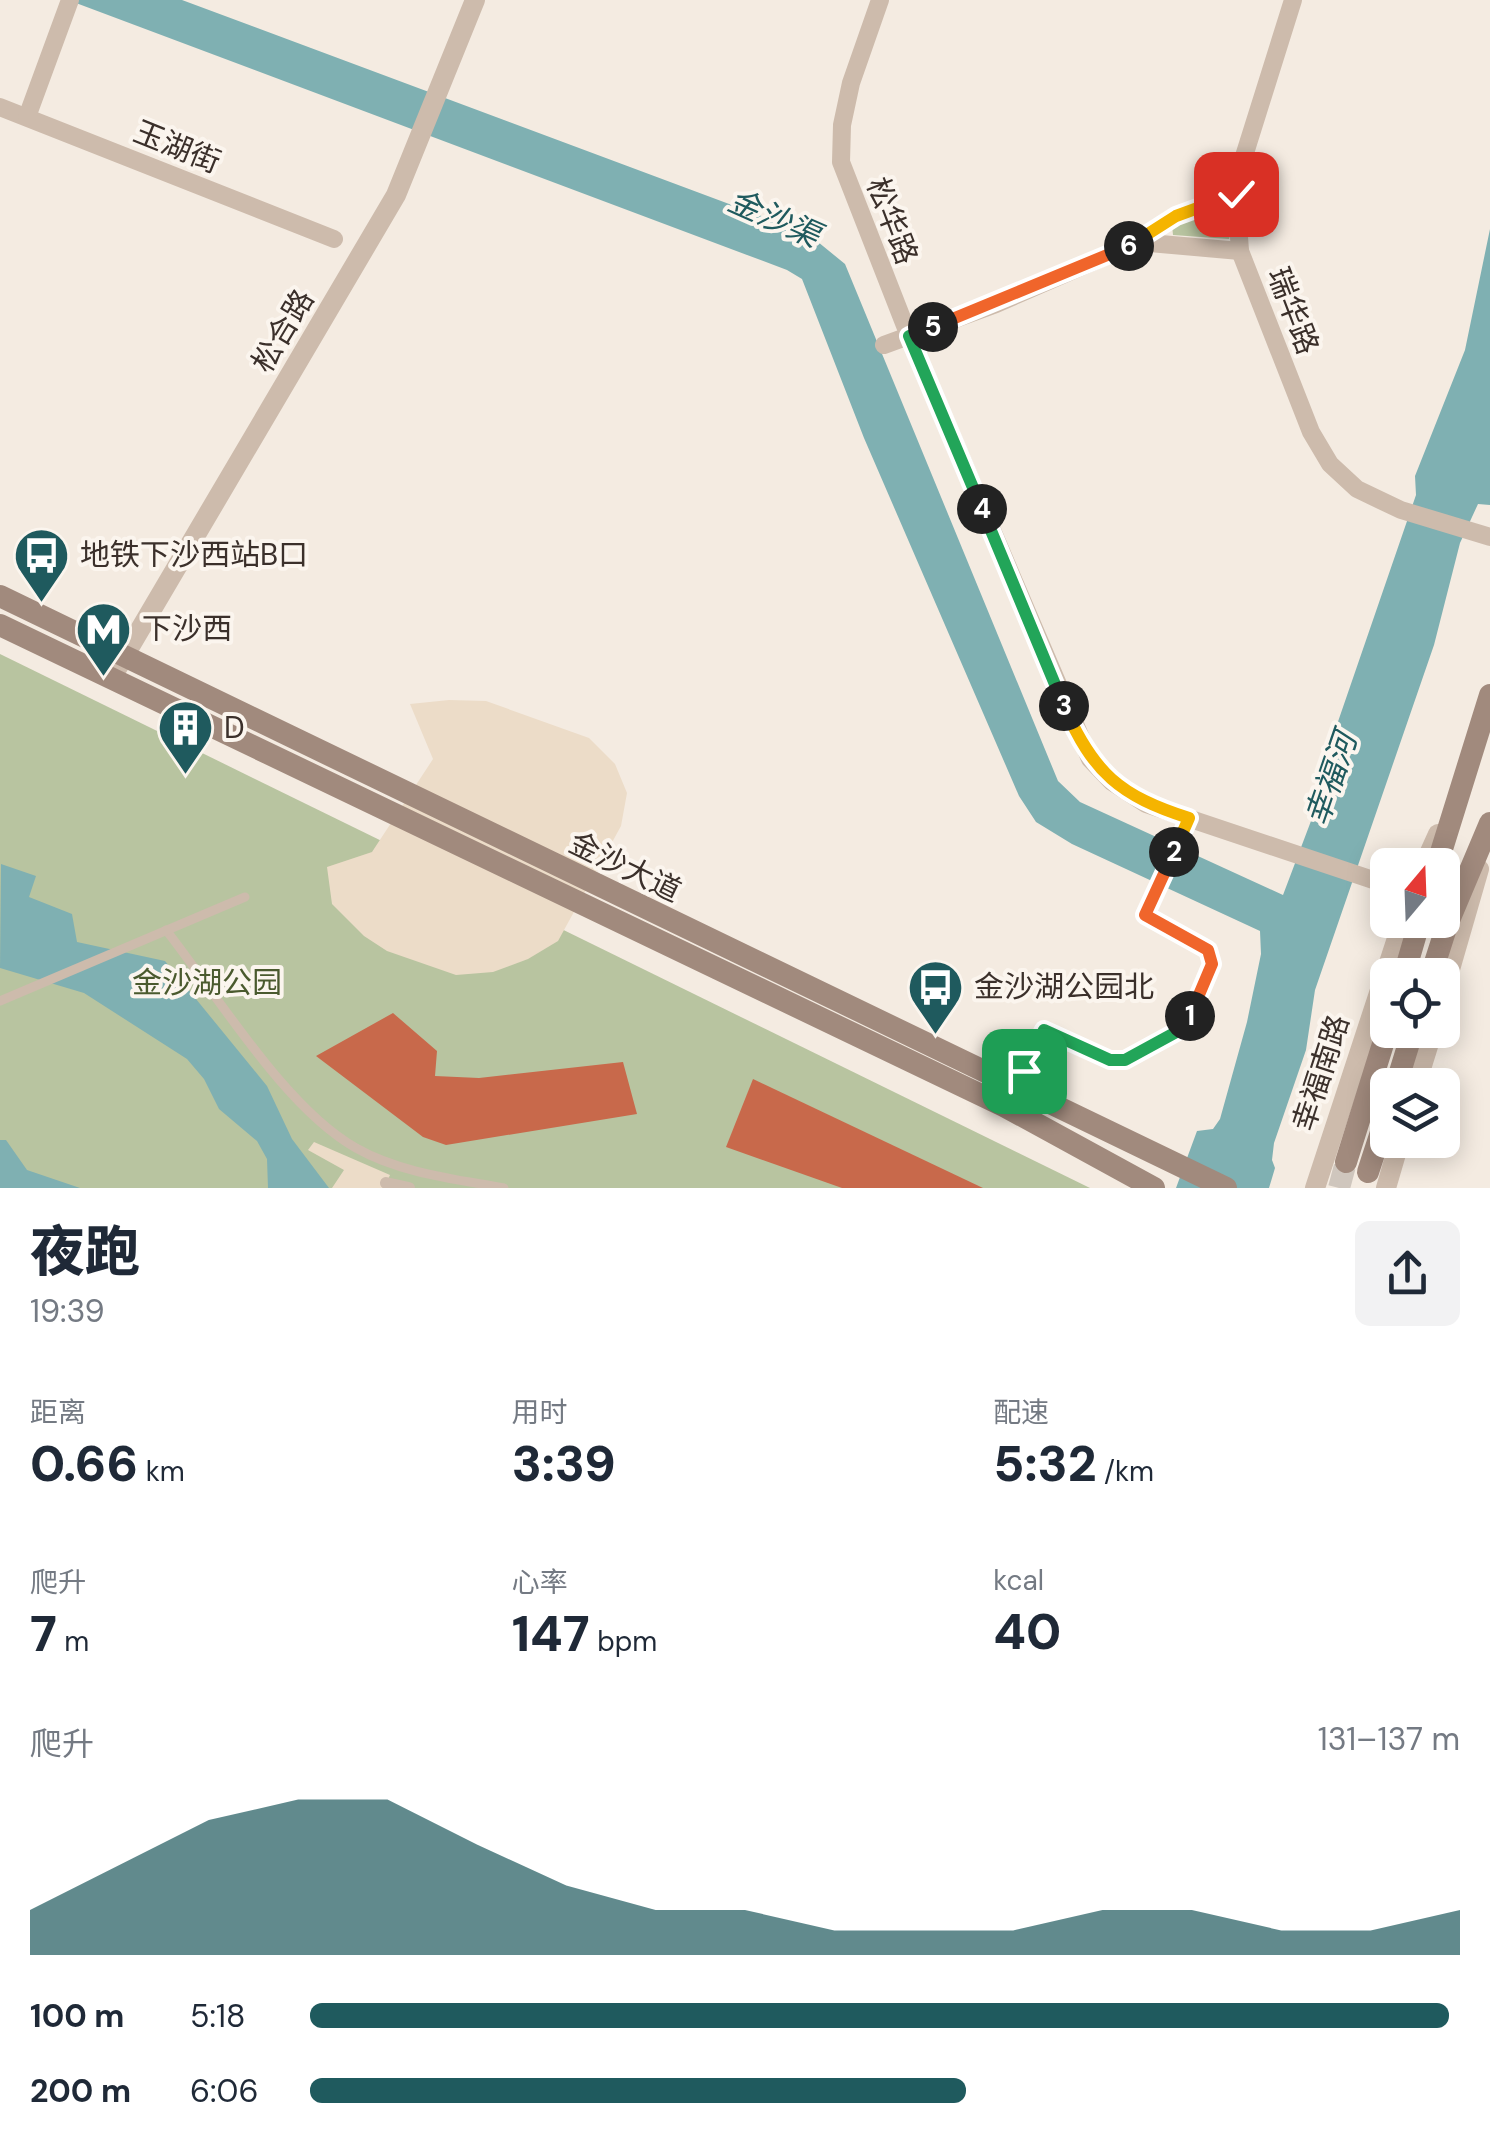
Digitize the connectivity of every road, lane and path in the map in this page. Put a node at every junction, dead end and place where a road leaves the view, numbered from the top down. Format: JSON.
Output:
{"nodes":[{"id":1,"x":474,"y":0,"type":"edge"},
{"id":2,"x":880,"y":0,"type":"edge"},
{"id":3,"x":1293,"y":0,"type":"edge"},
{"id":4,"x":69,"y":4,"type":"edge"},
{"id":5,"x":0,"y":107,"type":"edge"},
{"id":6,"x":27,"y":118,"type":"junction"},
{"id":7,"x":1236,"y":194,"type":"junction"},
{"id":8,"x":334,"y":239,"type":"dead end"},
{"id":9,"x":1138,"y":242,"type":"junction"},
{"id":10,"x":1240,"y":251,"type":"junction"},
{"id":11,"x":909,"y":336,"type":"junction"},
{"id":12,"x":884,"y":345,"type":"dead end"},
{"id":13,"x":1485,"y":536,"type":"edge"},
{"id":14,"x":0,"y":596,"type":"edge"},
{"id":15,"x":0,"y":624,"type":"edge"},
{"id":16,"x":125,"y":654,"type":"junction"},
{"id":17,"x":112,"y":676,"type":"junction"},
{"id":18,"x":1490,"y":694,"type":"edge"},
{"id":19,"x":1468,"y":764,"type":"junction"},
{"id":20,"x":1189,"y":818,"type":"junction"},
{"id":21,"x":1490,"y":826,"type":"edge"},
{"id":22,"x":1431,"y":848,"type":"edge"},
{"id":23,"x":1442,"y":848,"type":"edge"},
{"id":24,"x":1370,"y":881,"type":"edge"},
{"id":25,"x":245,"y":897,"type":"dead end"},
{"id":26,"x":166,"y":930,"type":"junction"},
{"id":27,"x":1397,"y":938,"type":"edge"},
{"id":28,"x":1436,"y":958,"type":"edge"},
{"id":29,"x":1453,"y":958,"type":"edge"},
{"id":30,"x":0,"y":1001,"type":"edge"},
{"id":31,"x":1385,"y":1048,"type":"edge"},
{"id":32,"x":1016,"y":1089,"type":"junction"},
{"id":33,"x":1367,"y":1174,"type":"tunnel mouth"},
{"id":34,"x":386,"y":1183,"type":"dead end"},
{"id":35,"x":1152,"y":1187,"type":"edge"},
{"id":36,"x":409,"y":1188,"type":"edge"},
{"id":37,"x":504,"y":1188,"type":"edge"},
{"id":38,"x":1226,"y":1188,"type":"edge"},
{"id":39,"x":1315,"y":1188,"type":"edge"}],
"edges":[{"from":1,"to":16,"type":"street","name":"松合路"},
{"from":2,"to":11,"type":"street","name":"松华路"},
{"from":3,"to":7,"type":"street","name":"瑞华路"},
{"from":4,"to":6,"type":"street"},
{"from":5,"to":6,"type":"street","name":"玉湖街"},
{"from":6,"to":8,"type":"street","name":"玉湖街"},
{"from":7,"to":9,"type":"street"},
{"from":7,"to":10,"type":"street","name":"瑞华路"},
{"from":9,"to":10,"type":"street"},
{"from":9,"to":11,"type":"street"},
{"from":10,"to":13,"type":"street","name":"瑞华路"},
{"from":11,"to":12,"type":"street"},
{"from":11,"to":20,"type":"street","name":"松华路"},
{"from":14,"to":16,"type":"main road","name":"金沙大道"},
{"from":15,"to":17,"type":"main road","name":"金沙大道"},
{"from":16,"to":17,"type":"street","name":"松合路"},
{"from":16,"to":32,"type":"main road","name":"金沙大道"},
{"from":17,"to":35,"type":"main road","name":"金沙大道"},
{"from":18,"to":19,"type":"main road"},
{"from":19,"to":22,"type":"street"},
{"from":19,"to":23,"type":"main road"},
{"from":20,"to":24,"type":"street","name":"松华路"},
{"from":20,"to":32,"type":"lane"},
{"from":21,"to":28,"type":"main road"},
{"from":21,"to":29,"type":"street"},
{"from":25,"to":26,"type":"lane"},
{"from":26,"to":30,"type":"lane"},
{"from":26,"to":37,"type":"lane"},
{"from":27,"to":39,"type":"street","name":"幸福南路"},
{"from":31,"to":33,"type":"main road","name":"幸福南路"},
{"from":32,"to":38,"type":"main road","name":"金沙大道"},
{"from":34,"to":36,"type":"street"}]}
